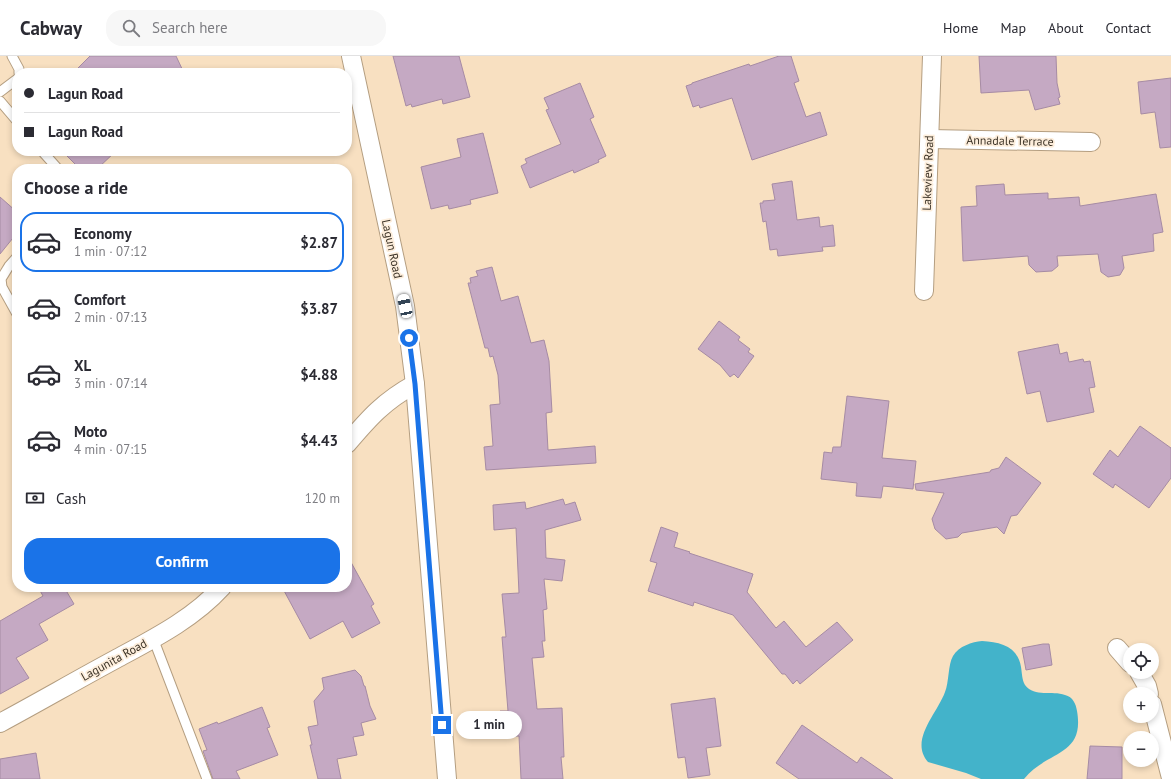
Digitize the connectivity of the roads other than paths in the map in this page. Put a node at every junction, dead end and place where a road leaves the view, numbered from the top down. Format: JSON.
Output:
{"nodes":[{"id":1,"x":12,"y":56,"type":"edge"},
{"id":2,"x":351,"y":56,"type":"edge"},
{"id":3,"x":932,"y":56,"type":"edge"},
{"id":4,"x":18,"y":68,"type":"edge"},
{"id":5,"x":12,"y":83,"type":"edge"},
{"id":6,"x":0,"y":92,"type":"edge"},
{"id":7,"x":0,"y":101,"type":"edge"},
{"id":8,"x":12,"y":115,"type":"edge"},
{"id":9,"x":930,"y":139,"type":"junction"},
{"id":10,"x":1090,"y":142,"type":"dead end"},
{"id":11,"x":46,"y":156,"type":"edge"},
{"id":12,"x":54,"y":164,"type":"edge"},
{"id":13,"x":12,"y":262,"type":"edge"},
{"id":14,"x":924,"y":291,"type":"dead end"},
{"id":15,"x":12,"y":305,"type":"edge"},
{"id":16,"x":415,"y":384,"type":"junction"},
{"id":17,"x":352,"y":438,"type":"edge"},
{"id":18,"x":217,"y":592,"type":"edge"},
{"id":19,"x":153,"y":638,"type":"junction"},
{"id":20,"x":1117,"y":648,"type":"dead end"},
{"id":21,"x":1123,"y":654,"type":"edge"},
{"id":22,"x":0,"y":723,"type":"edge"},
{"id":23,"x":1157,"y":723,"type":"edge"},
{"id":24,"x":1171,"y":778,"type":"edge"},
{"id":25,"x":207,"y":779,"type":"edge"},
{"id":26,"x":447,"y":779,"type":"edge"}],
"edges":[{"from":1,"to":4,"type":"lane"},
{"from":2,"to":16,"type":"street","name":"Lagun Road"},
{"from":3,"to":9,"type":"street","name":"Lakeview Road"},
{"from":5,"to":6,"type":"lane"},
{"from":7,"to":8,"type":"lane"},
{"from":9,"to":10,"type":"street","name":"Annadale Terrace"},
{"from":9,"to":14,"type":"street","name":"Lakeview Road"},
{"from":11,"to":12,"type":"lane"},
{"from":13,"to":15,"type":"lane"},
{"from":16,"to":17,"type":"street"},
{"from":16,"to":26,"type":"street","name":"Lagun Road"},
{"from":18,"to":19,"type":"street","name":"Lagunita Road"},
{"from":19,"to":22,"type":"street","name":"Lagunita Road"},
{"from":19,"to":25,"type":"lane"},
{"from":20,"to":21,"type":"street"},
{"from":23,"to":24,"type":"street"}]}
